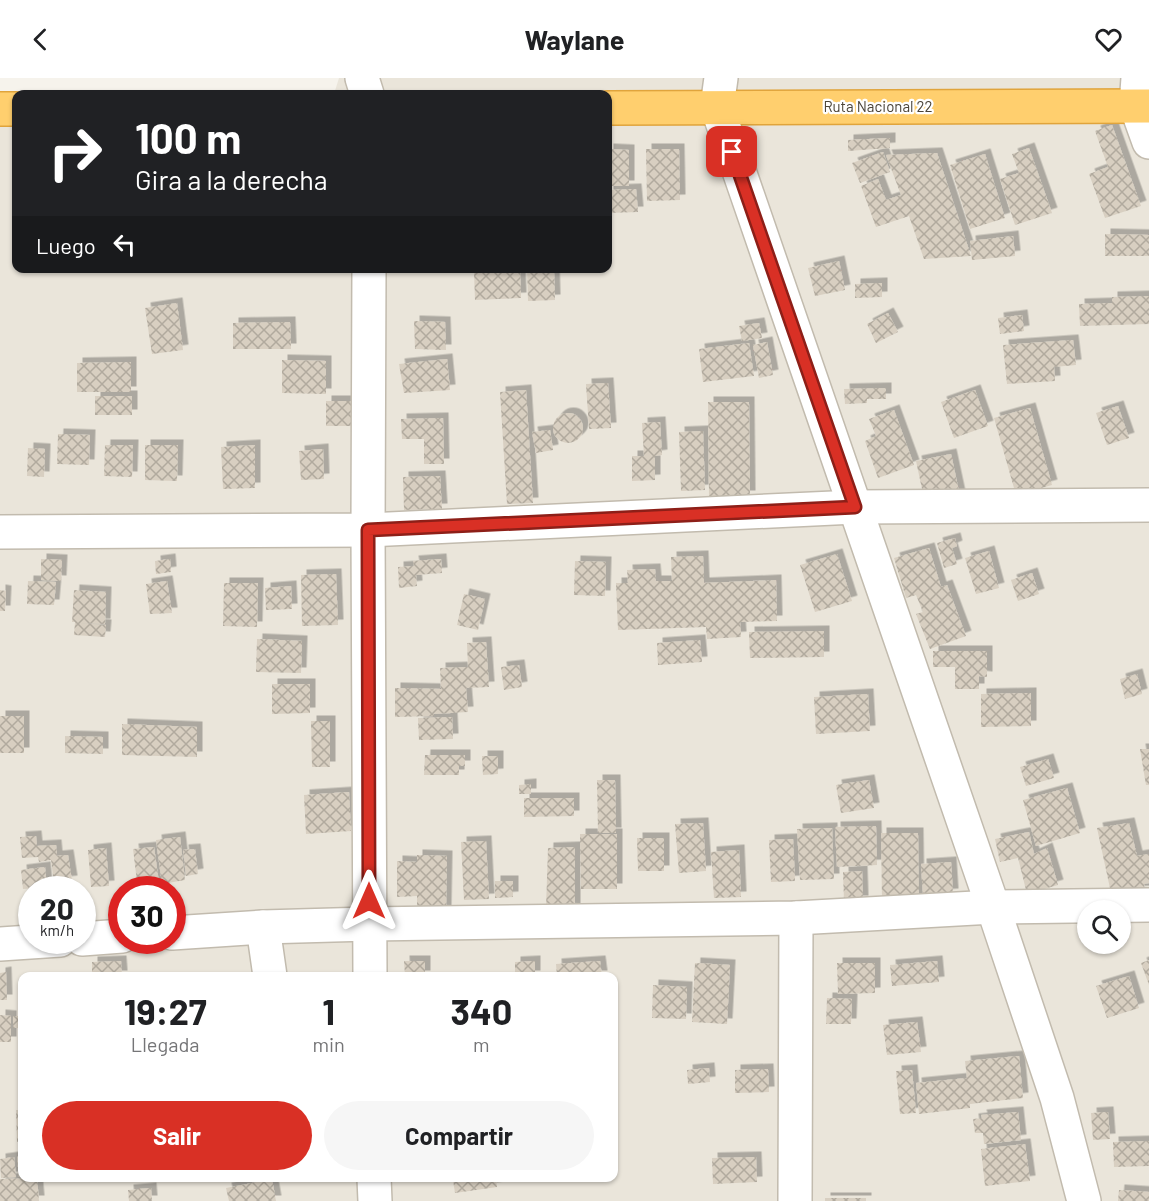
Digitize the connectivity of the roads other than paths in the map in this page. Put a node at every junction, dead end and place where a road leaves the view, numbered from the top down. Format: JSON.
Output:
{"nodes":[{"id":1,"x":719,"y":93,"type":"edge"},
{"id":2,"x":1141,"y":97,"type":"edge"},
{"id":3,"x":612,"y":107,"type":"edge"},
{"id":4,"x":1149,"y":142,"type":"edge"},
{"id":5,"x":369,"y":273,"type":"edge"},
{"id":6,"x":1149,"y":505,"type":"edge"},
{"id":7,"x":855,"y":507,"type":"junction"},
{"id":8,"x":368,"y":530,"type":"junction"},
{"id":9,"x":0,"y":532,"type":"edge"},
{"id":10,"x":1149,"y":905,"type":"edge"},
{"id":11,"x":993,"y":907,"type":"junction"},
{"id":12,"x":796,"y":918,"type":"junction"},
{"id":13,"x":369,"y":924,"type":"junction"},
{"id":14,"x":263,"y":927,"type":"junction"},
{"id":15,"x":186,"y":932,"type":"edge"},
{"id":16,"x":18,"y":943,"type":"edge"},
{"id":17,"x":0,"y":944,"type":"edge"},
{"id":18,"x":269,"y":972,"type":"edge"},
{"id":19,"x":370,"y":972,"type":"edge"},
{"id":20,"x":374,"y":1182,"type":"edge"},
{"id":21,"x":375,"y":1201,"type":"edge"},
{"id":22,"x":795,"y":1201,"type":"edge"},
{"id":23,"x":1084,"y":1201,"type":"edge"}],
"edges":[{"from":1,"to":2,"type":"highway","name":"Ruta Nacional 22"},
{"from":1,"to":3,"type":"highway","name":"Ruta Nacional 22"},
{"from":1,"to":7,"type":"street"},
{"from":2,"to":4,"type":"street"},
{"from":5,"to":8,"type":"street"},
{"from":6,"to":7,"type":"street"},
{"from":7,"to":8,"type":"street"},
{"from":7,"to":11,"type":"street"},
{"from":8,"to":9,"type":"street"},
{"from":8,"to":13,"type":"street"},
{"from":10,"to":11,"type":"street"},
{"from":11,"to":12,"type":"street"},
{"from":11,"to":23,"type":"street"},
{"from":12,"to":13,"type":"street"},
{"from":12,"to":22,"type":"street"},
{"from":13,"to":14,"type":"street"},
{"from":13,"to":19,"type":"street"},
{"from":14,"to":15,"type":"street"},
{"from":14,"to":18,"type":"street"},
{"from":16,"to":17,"type":"street"},
{"from":20,"to":21,"type":"street"}]}
